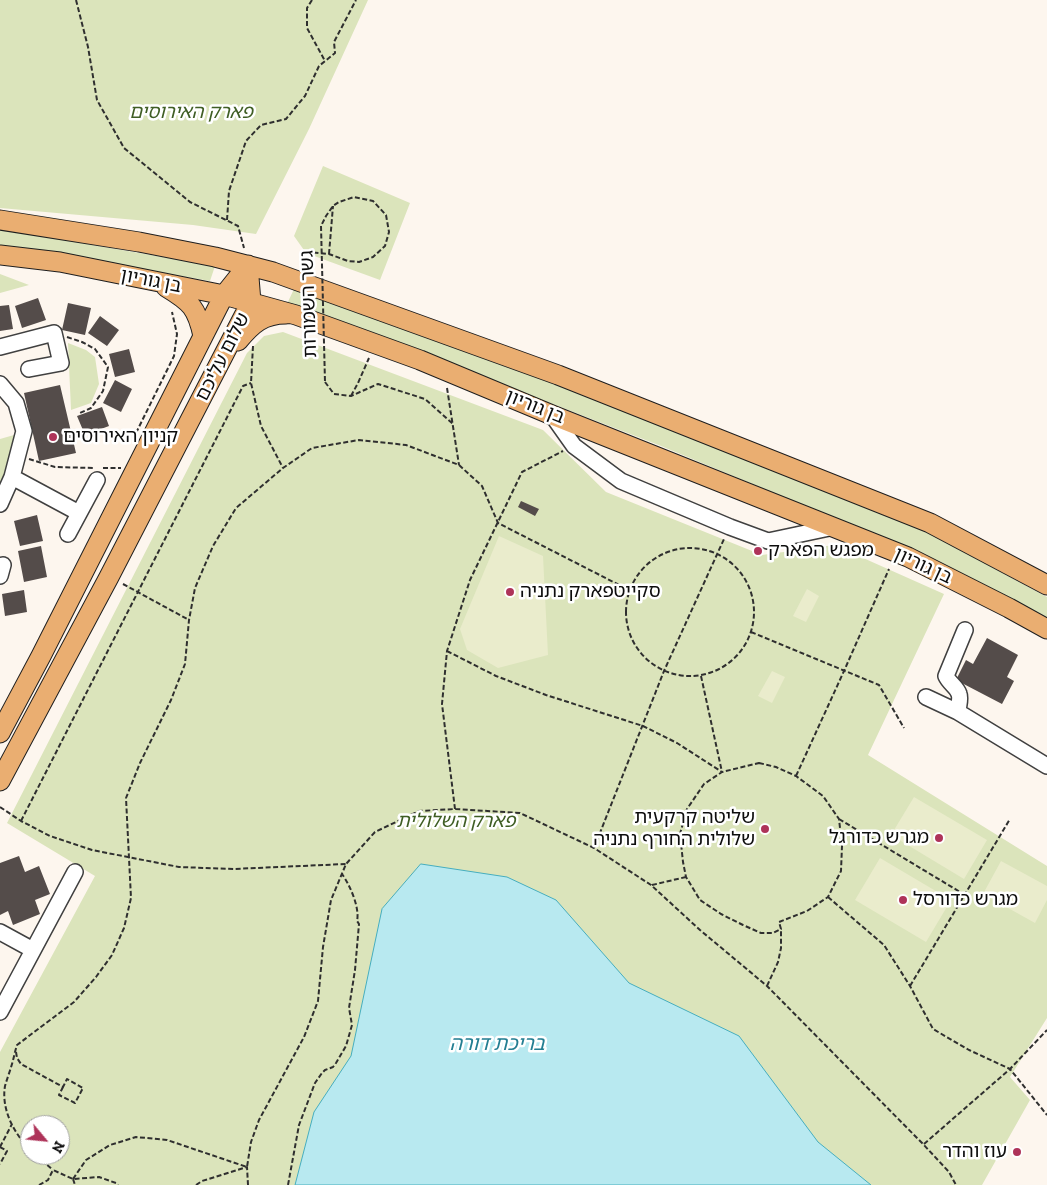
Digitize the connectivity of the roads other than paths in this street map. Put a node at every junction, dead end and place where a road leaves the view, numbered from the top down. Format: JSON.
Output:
{"nodes":[{"id":1,"x":0,"y":220,"type":"edge"},
{"id":2,"x":0,"y":255,"type":"edge"},
{"id":3,"x":246,"y":256,"type":"junction"},
{"id":4,"x":156,"y":282,"type":"junction"},
{"id":5,"x":224,"y":295,"type":"junction"},
{"id":6,"x":251,"y":302,"type":"junction"},
{"id":7,"x":296,"y":315,"type":"junction"},
{"id":8,"x":203,"y":336,"type":"junction"},
{"id":9,"x":0,"y":347,"type":"edge"},
{"id":10,"x":220,"y":363,"type":"junction"},
{"id":11,"x":29,"y":369,"type":"dead end"},
{"id":12,"x":0,"y":384,"type":"edge"},
{"id":13,"x":552,"y":414,"type":"junction"},
{"id":14,"x":97,"y":472,"type":"road end"},
{"id":15,"x":12,"y":477,"type":"junction"},
{"id":16,"x":0,"y":504,"type":"edge"},
{"id":17,"x":79,"y":513,"type":"junction"},
{"id":18,"x":834,"y":527,"type":"junction"},
{"id":19,"x":68,"y":534,"type":"dead end"},
{"id":20,"x":1047,"y":585,"type":"edge"},
{"id":21,"x":1047,"y":629,"type":"edge"},
{"id":22,"x":966,"y":630,"type":"dead end"},
{"id":23,"x":926,"y":697,"type":"dead end"},
{"id":24,"x":958,"y":712,"type":"junction"},
{"id":25,"x":0,"y":733,"type":"edge"},
{"id":26,"x":1047,"y":766,"type":"edge"},
{"id":27,"x":0,"y":781,"type":"edge"},
{"id":28,"x":75,"y":872,"type":"dead end"},
{"id":29,"x":0,"y":932,"type":"edge"},
{"id":30,"x":33,"y":950,"type":"junction"},
{"id":31,"x":0,"y":1012,"type":"edge"}],
"edges":[{"from":1,"to":3,"type":"main road","name":"בן גוריון"},
{"from":2,"to":4,"type":"main road","name":"בן גוריון"},
{"from":3,"to":5,"type":"main road","name":"שלום עליכם"},
{"from":3,"to":6,"type":"main road","name":"שלום עליכם"},
{"from":3,"to":20,"type":"main road","name":"בן גוריון"},
{"from":4,"to":5,"type":"main road","name":"בן גוריון"},
{"from":4,"to":8,"type":"main road"},
{"from":5,"to":6,"type":"main road","name":"בן גוריון"},
{"from":5,"to":8,"type":"main road","name":"שלום עליכם"},
{"from":6,"to":7,"type":"main road","name":"בן גוריון"},
{"from":6,"to":10,"type":"main road","name":"שלום עליכם"},
{"from":7,"to":10,"type":"main road"},
{"from":7,"to":13,"type":"main road","name":"בן גוריון"},
{"from":8,"to":25,"type":"main road","name":"שלום עליכם"},
{"from":9,"to":11,"type":"street"},
{"from":10,"to":27,"type":"main road","name":"שלום עליכם"},
{"from":12,"to":15,"type":"street"},
{"from":13,"to":18,"type":"main road","name":"בן גוריון"},
{"from":13,"to":18,"type":"street"},
{"from":14,"to":17,"type":"street"},
{"from":15,"to":16,"type":"street"},
{"from":15,"to":17,"type":"street"},
{"from":17,"to":19,"type":"street"},
{"from":18,"to":21,"type":"main road","name":"בן גוריון"},
{"from":22,"to":24,"type":"street"},
{"from":23,"to":24,"type":"street"},
{"from":24,"to":26,"type":"street"},
{"from":28,"to":30,"type":"street"},
{"from":29,"to":30,"type":"street"},
{"from":30,"to":31,"type":"street"}]}
